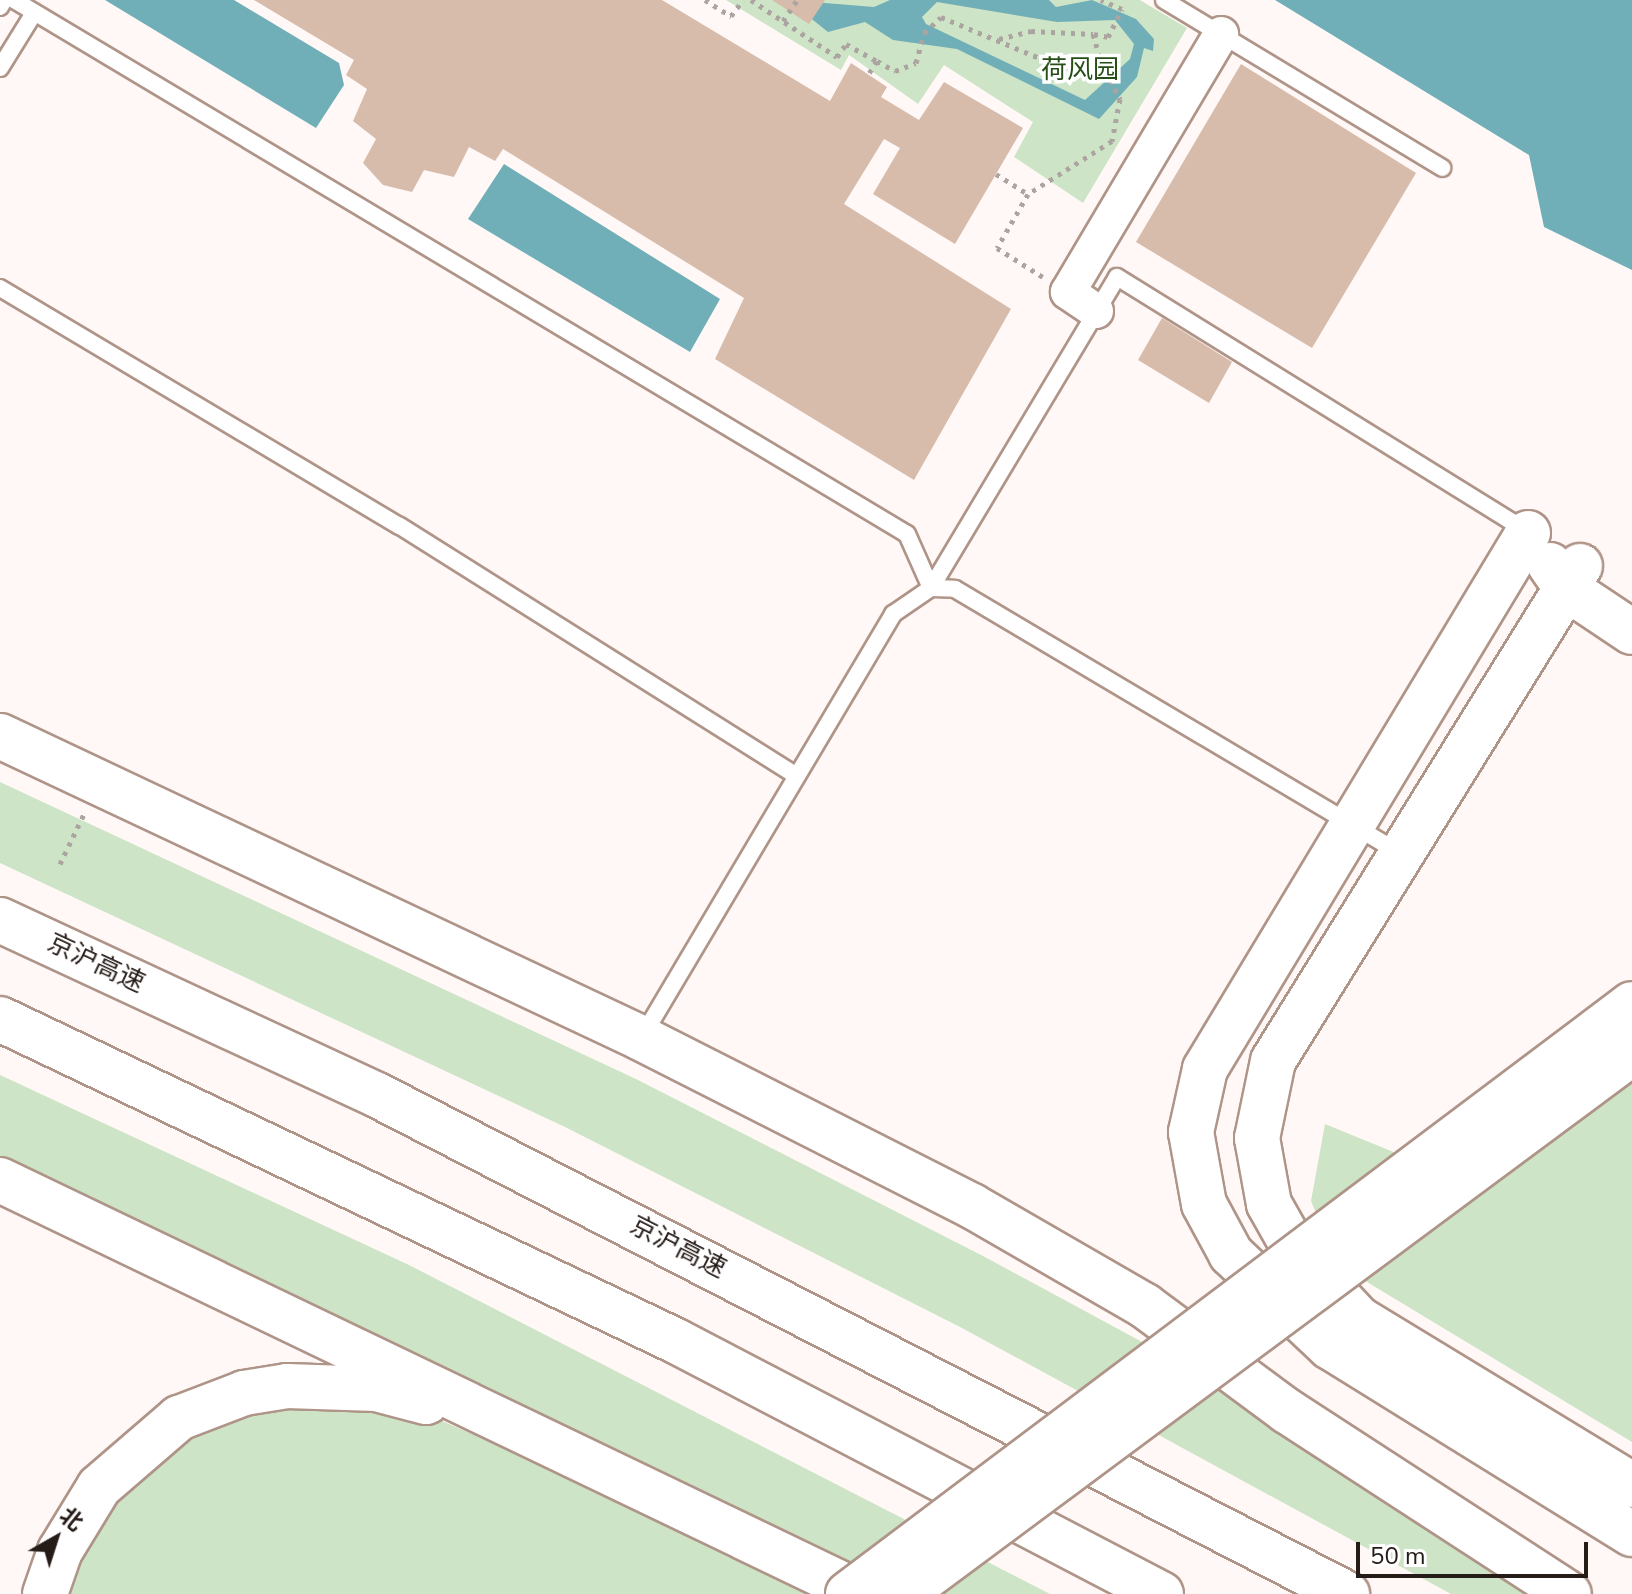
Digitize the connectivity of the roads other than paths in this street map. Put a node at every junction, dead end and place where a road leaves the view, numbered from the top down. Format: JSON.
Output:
{"nodes":[{"id":1,"x":4,"y":0,"type":"edge"},
{"id":2,"x":14,"y":0,"type":"edge"},
{"id":3,"x":1164,"y":0,"type":"edge"},
{"id":4,"x":0,"y":7,"type":"edge"},
{"id":5,"x":34,"y":13,"type":"junction"},
{"id":6,"x":1221,"y":34,"type":"junction"},
{"id":7,"x":0,"y":68,"type":"edge"},
{"id":8,"x":1442,"y":168,"type":"dead end"},
{"id":9,"x":0,"y":288,"type":"edge"},
{"id":10,"x":1096,"y":311,"type":"junction"},
{"id":11,"x":1528,"y":533,"type":"junction"},
{"id":12,"x":1573,"y":577,"type":"junction"},
{"id":13,"x":931,"y":588,"type":"junction"},
{"id":14,"x":1632,"y":599,"type":"edge"},
{"id":15,"x":1632,"y":632,"type":"edge"},
{"id":16,"x":0,"y":736,"type":"edge"},
{"id":17,"x":796,"y":775,"type":"junction"},
{"id":18,"x":1349,"y":822,"type":"junction"},
{"id":19,"x":1400,"y":853,"type":"junction"},
{"id":20,"x":0,"y":920,"type":"edge"},
{"id":21,"x":1632,"y":1004,"type":"edge"},
{"id":22,"x":0,"y":1019,"type":"edge"},
{"id":23,"x":641,"y":1038,"type":"junction"},
{"id":24,"x":1632,"y":1053,"type":"edge"},
{"id":25,"x":0,"y":1180,"type":"edge"},
{"id":26,"x":1632,"y":1485,"type":"edge"},
{"id":27,"x":655,"y":1494,"type":"junction"},
{"id":28,"x":1632,"y":1534,"type":"edge"},
{"id":29,"x":45,"y":1594,"type":"edge"},
{"id":30,"x":848,"y":1594,"type":"edge"},
{"id":31,"x":862,"y":1594,"type":"edge"},
{"id":32,"x":903,"y":1594,"type":"edge"},
{"id":33,"x":1161,"y":1594,"type":"edge"},
{"id":34,"x":1347,"y":1594,"type":"edge"},
{"id":35,"x":1569,"y":1594,"type":"edge"}],
"edges":[{"from":1,"to":4,"type":"lane"},
{"from":2,"to":5,"type":"lane"},
{"from":3,"to":6,"type":"lane"},
{"from":5,"to":7,"type":"lane"},
{"from":5,"to":13,"type":"lane"},
{"from":6,"to":8,"type":"lane"},
{"from":6,"to":10,"type":"street"},
{"from":9,"to":17,"type":"lane"},
{"from":10,"to":11,"type":"lane"},
{"from":10,"to":13,"type":"lane"},
{"from":11,"to":12,"type":"highway"},
{"from":11,"to":18,"type":"highway"},
{"from":12,"to":14,"type":"highway"},
{"from":12,"to":15,"type":"highway"},
{"from":12,"to":19,"type":"highway"},
{"from":13,"to":17,"type":"lane"},
{"from":13,"to":18,"type":"lane"},
{"from":16,"to":23,"type":"highway"},
{"from":17,"to":23,"type":"lane"},
{"from":18,"to":19,"type":"lane"},
{"from":18,"to":28,"type":"highway"},
{"from":19,"to":26,"type":"highway"},
{"from":20,"to":34,"type":"highway","name":"京沪高速"},
{"from":21,"to":30,"type":"highway","bridge":true},
{"from":22,"to":33,"type":"highway"},
{"from":23,"to":35,"type":"highway"},
{"from":24,"to":32,"type":"highway","bridge":true},
{"from":25,"to":27,"type":"highway"},
{"from":27,"to":29,"type":"highway"},
{"from":27,"to":31,"type":"highway"}]}
